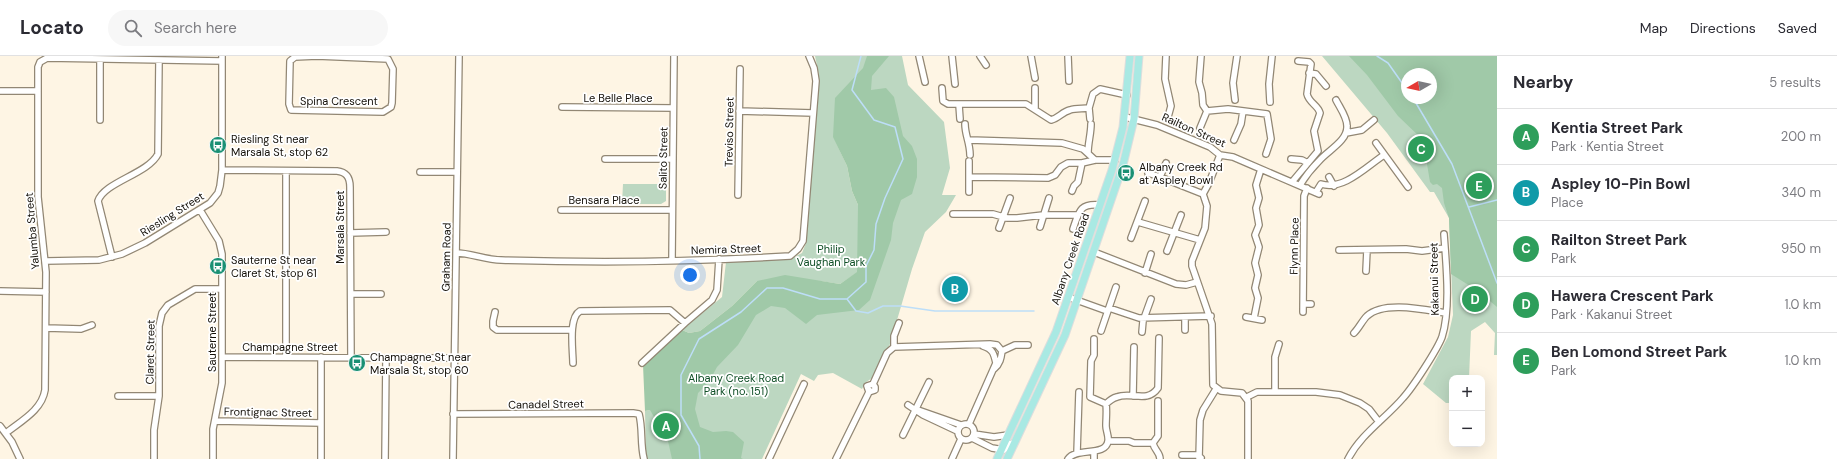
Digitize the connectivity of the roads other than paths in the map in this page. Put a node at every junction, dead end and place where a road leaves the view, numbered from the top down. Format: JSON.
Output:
{"nodes":[{"id":1,"x":317,"y":56,"type":"edge"},
{"id":2,"x":459,"y":56,"type":"edge"},
{"id":3,"x":674,"y":56,"type":"edge"},
{"id":4,"x":809,"y":56,"type":"edge"},
{"id":5,"x":919,"y":56,"type":"edge"},
{"id":6,"x":952,"y":56,"type":"edge"},
{"id":7,"x":980,"y":56,"type":"edge"},
{"id":8,"x":1031,"y":56,"type":"edge"},
{"id":9,"x":1068,"y":56,"type":"edge"},
{"id":10,"x":1130,"y":56,"type":"edge"},
{"id":11,"x":1139,"y":56,"type":"edge"},
{"id":12,"x":1166,"y":56,"type":"edge"},
{"id":13,"x":1201,"y":56,"type":"edge"},
{"id":14,"x":1237,"y":56,"type":"edge"},
{"id":15,"x":1272,"y":56,"type":"edge"},
{"id":16,"x":222,"y":58,"type":"edge"},
{"id":17,"x":39,"y":59,"type":"edge"},
{"id":18,"x":100,"y":59,"type":"junction"},
{"id":19,"x":159,"y":60,"type":"junction"},
{"id":20,"x":1298,"y":61,"type":"dead end"},
{"id":21,"x":986,"y":65,"type":"dead end"},
{"id":22,"x":740,"y":69,"type":"dead end"},
{"id":23,"x":1309,"y":73,"type":"junction"},
{"id":24,"x":1035,"y":78,"type":"dead end"},
{"id":25,"x":1069,"y":81,"type":"dead end"},
{"id":26,"x":925,"y":82,"type":"dead end"},
{"id":27,"x":955,"y":84,"type":"dead end"},
{"id":28,"x":1326,"y":86,"type":"dead end"},
{"id":29,"x":942,"y":88,"type":"dead end"},
{"id":30,"x":1035,"y":88,"type":"dead end"},
{"id":31,"x":0,"y":91,"type":"edge"},
{"id":32,"x":38,"y":91,"type":"junction"},
{"id":33,"x":1127,"y":95,"type":"junction"},
{"id":34,"x":1235,"y":100,"type":"dead end"},
{"id":35,"x":1336,"y":100,"type":"dead end"},
{"id":36,"x":1270,"y":102,"type":"dead end"},
{"id":37,"x":959,"y":105,"type":"junction"},
{"id":38,"x":562,"y":107,"type":"dead end"},
{"id":39,"x":673,"y":108,"type":"junction"},
{"id":40,"x":1035,"y":108,"type":"junction"},
{"id":41,"x":1089,"y":108,"type":"junction"},
{"id":42,"x":739,"y":111,"type":"junction"},
{"id":43,"x":1207,"y":111,"type":"junction"},
{"id":44,"x":1243,"y":111,"type":"junction"},
{"id":45,"x":813,"y":113,"type":"junction"},
{"id":46,"x":1168,"y":116,"type":"dead end"},
{"id":47,"x":1125,"y":117,"type":"junction"},
{"id":48,"x":960,"y":119,"type":"dead end"},
{"id":49,"x":1134,"y":119,"type":"junction"},
{"id":50,"x":100,"y":120,"type":"dead end"},
{"id":51,"x":1374,"y":120,"type":"dead end"},
{"id":52,"x":965,"y":124,"type":"dead end"},
{"id":53,"x":1200,"y":128,"type":"dead end"},
{"id":54,"x":1346,"y":133,"type":"junction"},
{"id":55,"x":969,"y":140,"type":"junction"},
{"id":56,"x":1234,"y":140,"type":"dead end"},
{"id":57,"x":1376,"y":143,"type":"dead end"},
{"id":58,"x":1088,"y":153,"type":"junction"},
{"id":59,"x":1266,"y":154,"type":"dead end"},
{"id":60,"x":1220,"y":155,"type":"junction"},
{"id":61,"x":1384,"y":155,"type":"junction"},
{"id":62,"x":605,"y":158,"type":"dead end"},
{"id":63,"x":673,"y":159,"type":"junction"},
{"id":64,"x":1291,"y":159,"type":"dead end"},
{"id":65,"x":1095,"y":160,"type":"junction"},
{"id":66,"x":1115,"y":160,"type":"junction"},
{"id":67,"x":1082,"y":162,"type":"junction"},
{"id":68,"x":1166,"y":163,"type":"dead end"},
{"id":69,"x":1308,"y":163,"type":"junction"},
{"id":70,"x":1261,"y":169,"type":"junction"},
{"id":71,"x":222,"y":170,"type":"junction"},
{"id":72,"x":286,"y":171,"type":"junction"},
{"id":73,"x":420,"y":172,"type":"dead end"},
{"id":74,"x":457,"y":172,"type":"junction"},
{"id":75,"x":1148,"y":172,"type":"dead end"},
{"id":76,"x":970,"y":177,"type":"junction"},
{"id":77,"x":1160,"y":177,"type":"junction"},
{"id":78,"x":1329,"y":177,"type":"dead end"},
{"id":79,"x":1292,"y":182,"type":"junction"},
{"id":80,"x":1300,"y":185,"type":"junction"},
{"id":81,"x":1334,"y":186,"type":"junction"},
{"id":82,"x":1408,"y":187,"type":"dead end"},
{"id":83,"x":1307,"y":188,"type":"junction"},
{"id":84,"x":1072,"y":191,"type":"dead end"},
{"id":85,"x":969,"y":192,"type":"dead end"},
{"id":86,"x":1203,"y":194,"type":"junction"},
{"id":87,"x":738,"y":195,"type":"dead end"},
{"id":88,"x":1010,"y":198,"type":"dead end"},
{"id":89,"x":1049,"y":198,"type":"dead end"},
{"id":90,"x":1146,"y":201,"type":"dead end"},
{"id":91,"x":1100,"y":204,"type":"junction"},
{"id":92,"x":200,"y":210,"type":"junction"},
{"id":93,"x":561,"y":210,"type":"dead end"},
{"id":94,"x":672,"y":210,"type":"junction"},
{"id":95,"x":953,"y":214,"type":"dead end"},
{"id":96,"x":1078,"y":214,"type":"junction"},
{"id":97,"x":1043,"y":215,"type":"junction"},
{"id":98,"x":1181,"y":215,"type":"dead end"},
{"id":99,"x":1003,"y":216,"type":"junction"},
{"id":100,"x":1138,"y":222,"type":"junction"},
{"id":101,"x":1040,"y":227,"type":"dead end"},
{"id":102,"x":999,"y":228,"type":"dead end"},
{"id":103,"x":1073,"y":229,"type":"dead end"},
{"id":104,"x":386,"y":232,"type":"dead end"},
{"id":105,"x":1175,"y":232,"type":"junction"},
{"id":106,"x":350,"y":233,"type":"junction"},
{"id":107,"x":1444,"y":234,"type":"dead end"},
{"id":108,"x":1131,"y":238,"type":"dead end"},
{"id":109,"x":1200,"y":240,"type":"junction"},
{"id":110,"x":1445,"y":248,"type":"junction"},
{"id":111,"x":1339,"y":250,"type":"dead end"},
{"id":112,"x":1367,"y":250,"type":"junction"},
{"id":113,"x":1167,"y":251,"type":"dead end"},
{"id":114,"x":1094,"y":252,"type":"junction"},
{"id":115,"x":456,"y":254,"type":"junction"},
{"id":116,"x":1151,"y":254,"type":"dead end"},
{"id":117,"x":112,"y":257,"type":"junction"},
{"id":118,"x":719,"y":259,"type":"junction"},
{"id":119,"x":672,"y":260,"type":"junction"},
{"id":120,"x":46,"y":262,"type":"junction"},
{"id":121,"x":1366,"y":271,"type":"dead end"},
{"id":122,"x":1144,"y":273,"type":"junction"},
{"id":123,"x":1198,"y":282,"type":"junction"},
{"id":124,"x":1116,"y":287,"type":"dead end"},
{"id":125,"x":222,"y":289,"type":"junction"},
{"id":126,"x":0,"y":292,"type":"edge"},
{"id":127,"x":46,"y":292,"type":"junction"},
{"id":128,"x":351,"y":294,"type":"junction"},
{"id":129,"x":381,"y":294,"type":"dead end"},
{"id":130,"x":1068,"y":297,"type":"junction"},
{"id":131,"x":1151,"y":299,"type":"dead end"},
{"id":132,"x":1077,"y":300,"type":"junction"},
{"id":133,"x":1303,"y":304,"type":"junction"},
{"id":134,"x":1311,"y":304,"type":"dead end"},
{"id":135,"x":1108,"y":310,"type":"junction"},
{"id":136,"x":495,"y":312,"type":"dead end"},
{"id":137,"x":1302,"y":312,"type":"dead end"},
{"id":138,"x":1446,"y":313,"type":"junction"},
{"id":139,"x":1210,"y":316,"type":"junction"},
{"id":140,"x":1246,"y":317,"type":"dead end"},
{"id":141,"x":1144,"y":318,"type":"junction"},
{"id":142,"x":1185,"y":318,"type":"junction"},
{"id":143,"x":1254,"y":318,"type":"junction"},
{"id":144,"x":1262,"y":320,"type":"dead end"},
{"id":145,"x":685,"y":323,"type":"junction"},
{"id":146,"x":899,"y":323,"type":"dead end"},
{"id":147,"x":92,"y":325,"type":"dead end"},
{"id":148,"x":46,"y":328,"type":"junction"},
{"id":149,"x":572,"y":330,"type":"junction"},
{"id":150,"x":1185,"y":330,"type":"dead end"},
{"id":151,"x":1101,"y":331,"type":"dead end"},
{"id":152,"x":1142,"y":332,"type":"dead end"},
{"id":153,"x":1354,"y":333,"type":"dead end"},
{"id":154,"x":1159,"y":338,"type":"dead end"},
{"id":155,"x":1094,"y":339,"type":"dead end"},
{"id":156,"x":1279,"y":344,"type":"dead end"},
{"id":157,"x":981,"y":345,"type":"junction"},
{"id":158,"x":1028,"y":345,"type":"dead end"},
{"id":159,"x":894,"y":347,"type":"junction"},
{"id":160,"x":1134,"y":347,"type":"dead end"},
{"id":161,"x":1002,"y":351,"type":"junction"},
{"id":162,"x":222,"y":357,"type":"junction"},
{"id":163,"x":286,"y":357,"type":"junction"},
{"id":164,"x":321,"y":357,"type":"junction"},
{"id":165,"x":351,"y":358,"type":"junction"},
{"id":166,"x":386,"y":358,"type":"junction"},
{"id":167,"x":454,"y":358,"type":"junction"},
{"id":168,"x":573,"y":363,"type":"dead end"},
{"id":169,"x":642,"y":363,"type":"dead end"},
{"id":170,"x":994,"y":369,"type":"junction"},
{"id":171,"x":929,"y":382,"type":"dead end"},
{"id":172,"x":804,"y":384,"type":"dead end"},
{"id":173,"x":1216,"y":389,"type":"junction"},
{"id":174,"x":1079,"y":392,"type":"dead end"},
{"id":175,"x":1275,"y":392,"type":"junction"},
{"id":176,"x":118,"y":396,"type":"dead end"},
{"id":177,"x":159,"y":396,"type":"junction"},
{"id":178,"x":1133,"y":396,"type":"junction"},
{"id":179,"x":1247,"y":397,"type":"junction"},
{"id":180,"x":1158,"y":402,"type":"dead end"},
{"id":181,"x":1106,"y":404,"type":"junction"},
{"id":182,"x":908,"y":405,"type":"dead end"},
{"id":183,"x":916,"y":409,"type":"junction"},
{"id":184,"x":454,"y":414,"type":"junction"},
{"id":185,"x":214,"y":421,"type":"junction"},
{"id":186,"x":1379,"y":422,"type":"junction"},
{"id":187,"x":321,"y":423,"type":"junction"},
{"id":188,"x":969,"y":424,"type":"junction"},
{"id":189,"x":961,"y":425,"type":"junction"},
{"id":190,"x":0,"y":426,"type":"edge"},
{"id":191,"x":957,"y":431,"type":"junction"},
{"id":192,"x":6,"y":433,"type":"junction"},
{"id":193,"x":1008,"y":434,"type":"junction"},
{"id":194,"x":903,"y":435,"type":"dead end"},
{"id":195,"x":973,"y":436,"type":"junction"},
{"id":196,"x":961,"y":440,"type":"junction"},
{"id":197,"x":1108,"y":441,"type":"junction"},
{"id":198,"x":1014,"y":443,"type":"junction"},
{"id":199,"x":1153,"y":443,"type":"junction"},
{"id":200,"x":1001,"y":450,"type":"junction"},
{"id":201,"x":1094,"y":451,"type":"junction"},
{"id":202,"x":1077,"y":453,"type":"junction"},
{"id":203,"x":1182,"y":455,"type":"dead end"},
{"id":204,"x":1201,"y":458,"type":"edge"},
{"id":205,"x":20,"y":459,"type":"edge"},
{"id":206,"x":154,"y":459,"type":"edge"},
{"id":207,"x":213,"y":459,"type":"edge"},
{"id":208,"x":321,"y":459,"type":"edge"},
{"id":209,"x":385,"y":459,"type":"edge"},
{"id":210,"x":453,"y":459,"type":"edge"},
{"id":211,"x":644,"y":459,"type":"edge"},
{"id":212,"x":769,"y":459,"type":"edge"},
{"id":213,"x":836,"y":459,"type":"edge"},
{"id":214,"x":952,"y":459,"type":"edge"},
{"id":215,"x":997,"y":459,"type":"edge"},
{"id":216,"x":1007,"y":459,"type":"edge"},
{"id":217,"x":1068,"y":459,"type":"edge"},
{"id":218,"x":1094,"y":459,"type":"edge"},
{"id":219,"x":1160,"y":459,"type":"edge"},
{"id":220,"x":1248,"y":459,"type":"edge"},
{"id":221,"x":1348,"y":459,"type":"edge"}],
"edges":[{"from":1,"to":1,"type":"street","name":"Spina Crescent"},
{"from":2,"to":74,"type":"street","name":"Graham Road"},
{"from":3,"to":39,"type":"street","name":"Salito Street"},
{"from":4,"to":45,"type":"street","name":"Nemira Street"},
{"from":5,"to":26,"type":"street"},
{"from":6,"to":27,"type":"street"},
{"from":7,"to":21,"type":"street"},
{"from":8,"to":24,"type":"street"},
{"from":9,"to":25,"type":"street"},
{"from":10,"to":33,"type":"main road","name":"Albany Creek Road"},
{"from":11,"to":49,"type":"main road","name":"Albany Creek Road"},
{"from":12,"to":46,"type":"street"},
{"from":13,"to":43,"type":"street"},
{"from":14,"to":34,"type":"street"},
{"from":15,"to":36,"type":"street"},
{"from":16,"to":19,"type":"street","name":"Yalumba Street"},
{"from":16,"to":71,"type":"street","name":"Riesling Street"},
{"from":17,"to":18,"type":"street","name":"Yalumba Street"},
{"from":17,"to":32,"type":"street","name":"Yalumba Street"},
{"from":18,"to":19,"type":"street","name":"Yalumba Street"},
{"from":18,"to":50,"type":"street"},
{"from":19,"to":117,"type":"street"},
{"from":20,"to":23,"type":"street"},
{"from":22,"to":42,"type":"street","name":"Treviso Street"},
{"from":23,"to":28,"type":"street"},
{"from":23,"to":69,"type":"street"},
{"from":29,"to":37,"type":"street"},
{"from":30,"to":40,"type":"street"},
{"from":31,"to":32,"type":"street"},
{"from":32,"to":120,"type":"street","name":"Yalumba Street"},
{"from":33,"to":41,"type":"street"},
{"from":33,"to":47,"type":"main road","name":"Albany Creek Road"},
{"from":35,"to":54,"type":"street"},
{"from":37,"to":40,"type":"street"},
{"from":37,"to":48,"type":"street"},
{"from":38,"to":39,"type":"street","name":"Le Belle Place"},
{"from":39,"to":63,"type":"street","name":"Salito Street"},
{"from":40,"to":41,"type":"street"},
{"from":41,"to":58,"type":"street"},
{"from":42,"to":45,"type":"street"},
{"from":42,"to":87,"type":"street","name":"Treviso Street"},
{"from":43,"to":44,"type":"street"},
{"from":43,"to":53,"type":"street"},
{"from":44,"to":56,"type":"street"},
{"from":44,"to":59,"type":"street"},
{"from":45,"to":118,"type":"street","name":"Nemira Street"},
{"from":47,"to":49,"type":"street","name":"Railton Street"},
{"from":47,"to":66,"type":"main road","name":"Albany Creek Road"},
{"from":49,"to":60,"type":"street","name":"Railton Street"},
{"from":49,"to":114,"type":"main road","name":"Albany Creek Road"},
{"from":51,"to":54,"type":"street"},
{"from":52,"to":55,"type":"street"},
{"from":54,"to":80,"type":"street"},
{"from":55,"to":58,"type":"street"},
{"from":55,"to":76,"type":"street"},
{"from":57,"to":61,"type":"street"},
{"from":58,"to":65,"type":"street"},
{"from":60,"to":70,"type":"street","name":"Railton Street"},
{"from":60,"to":86,"type":"street"},
{"from":61,"to":81,"type":"street"},
{"from":61,"to":82,"type":"street"},
{"from":62,"to":63,"type":"street"},
{"from":63,"to":94,"type":"street","name":"Salito Street"},
{"from":64,"to":69,"type":"street"},
{"from":65,"to":66,"type":"street"},
{"from":65,"to":67,"type":"street"},
{"from":66,"to":91,"type":"main road","name":"Albany Creek Road"},
{"from":67,"to":76,"type":"street"},
{"from":67,"to":84,"type":"street"},
{"from":68,"to":77,"type":"street"},
{"from":69,"to":79,"type":"street"},
{"from":70,"to":79,"type":"street","name":"Railton Street"},
{"from":70,"to":143,"type":"street"},
{"from":71,"to":72,"type":"street","name":"Marsala Street"},
{"from":71,"to":92,"type":"street","name":"Riesling Street"},
{"from":72,"to":106,"type":"street","name":"Marsala Street"},
{"from":72,"to":163,"type":"street"},
{"from":73,"to":74,"type":"street"},
{"from":74,"to":115,"type":"street","name":"Graham Road"},
{"from":75,"to":77,"type":"street"},
{"from":76,"to":85,"type":"street"},
{"from":77,"to":86,"type":"street"},
{"from":78,"to":81,"type":"street"},
{"from":79,"to":80,"type":"street","name":"Railton Street"},
{"from":80,"to":83,"type":"street","name":"Railton Street"},
{"from":81,"to":83,"type":"street","name":"Railton Street"},
{"from":83,"to":133,"type":"street","name":"Flynn Place"},
{"from":86,"to":109,"type":"street"},
{"from":88,"to":99,"type":"street"},
{"from":89,"to":97,"type":"street"},
{"from":90,"to":100,"type":"street"},
{"from":91,"to":96,"type":"street"},
{"from":91,"to":130,"type":"main road","name":"Albany Creek Road"},
{"from":92,"to":117,"type":"street","name":"Riesling Street"},
{"from":92,"to":125,"type":"street","name":"Sauterne Street"},
{"from":93,"to":94,"type":"street","name":"Bensara Place"},
{"from":94,"to":119,"type":"street","name":"Salito Street"},
{"from":95,"to":99,"type":"street"},
{"from":96,"to":97,"type":"street"},
{"from":96,"to":103,"type":"street"},
{"from":97,"to":99,"type":"street"},
{"from":97,"to":101,"type":"street"},
{"from":98,"to":105,"type":"street"},
{"from":99,"to":102,"type":"street"},
{"from":100,"to":105,"type":"street"},
{"from":100,"to":108,"type":"street"},
{"from":104,"to":106,"type":"street"},
{"from":105,"to":109,"type":"street"},
{"from":105,"to":113,"type":"street"},
{"from":106,"to":128,"type":"street","name":"Marsala Street"},
{"from":107,"to":110,"type":"street","name":"Kakanui Street"},
{"from":109,"to":123,"type":"street"},
{"from":110,"to":112,"type":"street"},
{"from":110,"to":138,"type":"street","name":"Kakanui Street"},
{"from":111,"to":112,"type":"street"},
{"from":112,"to":121,"type":"street"},
{"from":114,"to":122,"type":"street"},
{"from":114,"to":132,"type":"main road","name":"Albany Creek Road"},
{"from":115,"to":119,"type":"street","name":"Nemira Street"},
{"from":115,"to":167,"type":"street","name":"Graham Road"},
{"from":116,"to":122,"type":"street"},
{"from":117,"to":120,"type":"street","name":"Riesling Street"},
{"from":118,"to":119,"type":"street","name":"Nemira Street"},
{"from":118,"to":145,"type":"street"},
{"from":120,"to":127,"type":"street","name":"Yalumba Street"},
{"from":122,"to":123,"type":"street"},
{"from":123,"to":139,"type":"street"},
{"from":124,"to":135,"type":"street"},
{"from":125,"to":162,"type":"street","name":"Sauterne Street"},
{"from":125,"to":177,"type":"street","name":"Claret Street"},
{"from":126,"to":127,"type":"street"},
{"from":127,"to":148,"type":"street","name":"Yalumba Street"},
{"from":128,"to":129,"type":"street"},
{"from":128,"to":165,"type":"street","name":"Marsala Street"},
{"from":130,"to":132,"type":"street"},
{"from":130,"to":193,"type":"main road","name":"Albany Creek Road"},
{"from":131,"to":141,"type":"street"},
{"from":132,"to":135,"type":"street"},
{"from":132,"to":198,"type":"main road","name":"Albany Creek Road"},
{"from":133,"to":134,"type":"street"},
{"from":133,"to":137,"type":"street","name":"Flynn Place"},
{"from":135,"to":141,"type":"street"},
{"from":135,"to":151,"type":"street"},
{"from":136,"to":149,"type":"street"},
{"from":138,"to":153,"type":"street"},
{"from":138,"to":186,"type":"street","name":"Kakanui Street"},
{"from":139,"to":142,"type":"street"},
{"from":139,"to":173,"type":"street"},
{"from":140,"to":143,"type":"street"},
{"from":141,"to":142,"type":"street"},
{"from":141,"to":152,"type":"street"},
{"from":142,"to":150,"type":"street"},
{"from":143,"to":144,"type":"street"},
{"from":145,"to":149,"type":"street"},
{"from":145,"to":169,"type":"street"},
{"from":146,"to":159,"type":"street"},
{"from":147,"to":148,"type":"street"},
{"from":148,"to":192,"type":"street","name":"Yalumba Street"},
{"from":149,"to":168,"type":"street"},
{"from":154,"to":178,"type":"street"},
{"from":155,"to":181,"type":"street"},
{"from":156,"to":175,"type":"street"},
{"from":157,"to":159,"type":"street"},
{"from":157,"to":161,"type":"street"},
{"from":157,"to":170,"type":"street"},
{"from":158,"to":161,"type":"street"},
{"from":159,"to":213,"type":"street"},
{"from":160,"to":178,"type":"street"},
{"from":161,"to":170,"type":"street"},
{"from":162,"to":163,"type":"street","name":"Champagne Street"},
{"from":162,"to":185,"type":"street","name":"Sauterne Street"},
{"from":163,"to":164,"type":"street","name":"Champagne Street"},
{"from":164,"to":165,"type":"street","name":"Champagne Street"},
{"from":164,"to":187,"type":"street"},
{"from":165,"to":166,"type":"street","name":"Champagne Street"},
{"from":166,"to":167,"type":"street","name":"Champagne Street"},
{"from":166,"to":209,"type":"street"},
{"from":167,"to":184,"type":"street","name":"Graham Road"},
{"from":170,"to":188,"type":"street"},
{"from":171,"to":183,"type":"street"},
{"from":172,"to":212,"type":"street"},
{"from":173,"to":179,"type":"street"},
{"from":173,"to":204,"type":"street"},
{"from":174,"to":202,"type":"street"},
{"from":175,"to":179,"type":"street"},
{"from":175,"to":186,"type":"street"},
{"from":176,"to":177,"type":"street"},
{"from":177,"to":206,"type":"street","name":"Claret Street"},
{"from":178,"to":181,"type":"street"},
{"from":179,"to":220,"type":"street"},
{"from":180,"to":199,"type":"street"},
{"from":181,"to":197,"type":"street"},
{"from":182,"to":183,"type":"street"},
{"from":183,"to":189,"type":"street"},
{"from":183,"to":191,"type":"street"},
{"from":183,"to":194,"type":"street"},
{"from":184,"to":210,"type":"street","name":"Graham Road"},
{"from":184,"to":211,"type":"street","name":"Canadel Street"},
{"from":185,"to":187,"type":"street","name":"Frontignac Street"},
{"from":185,"to":207,"type":"street","name":"Sauterne Street"},
{"from":186,"to":221,"type":"street","name":"Kakanui Street"},
{"from":187,"to":208,"type":"street"},
{"from":188,"to":189,"type":"street"},
{"from":188,"to":195,"type":"street"},
{"from":189,"to":191,"type":"street"},
{"from":190,"to":192,"type":"street"},
{"from":191,"to":196,"type":"street"},
{"from":192,"to":205,"type":"street"},
{"from":193,"to":195,"type":"street"},
{"from":193,"to":200,"type":"main road","name":"Albany Creek Road"},
{"from":195,"to":196,"type":"street"},
{"from":195,"to":200,"type":"street"},
{"from":196,"to":214,"type":"street"},
{"from":197,"to":199,"type":"street"},
{"from":197,"to":201,"type":"street"},
{"from":198,"to":200,"type":"street"},
{"from":198,"to":216,"type":"main road","name":"Albany Creek Road"},
{"from":199,"to":219,"type":"street"},
{"from":200,"to":215,"type":"main road","name":"Albany Creek Road"},
{"from":201,"to":202,"type":"street"},
{"from":201,"to":218,"type":"street"},
{"from":202,"to":217,"type":"street"},
{"from":203,"to":204,"type":"street"}]}
